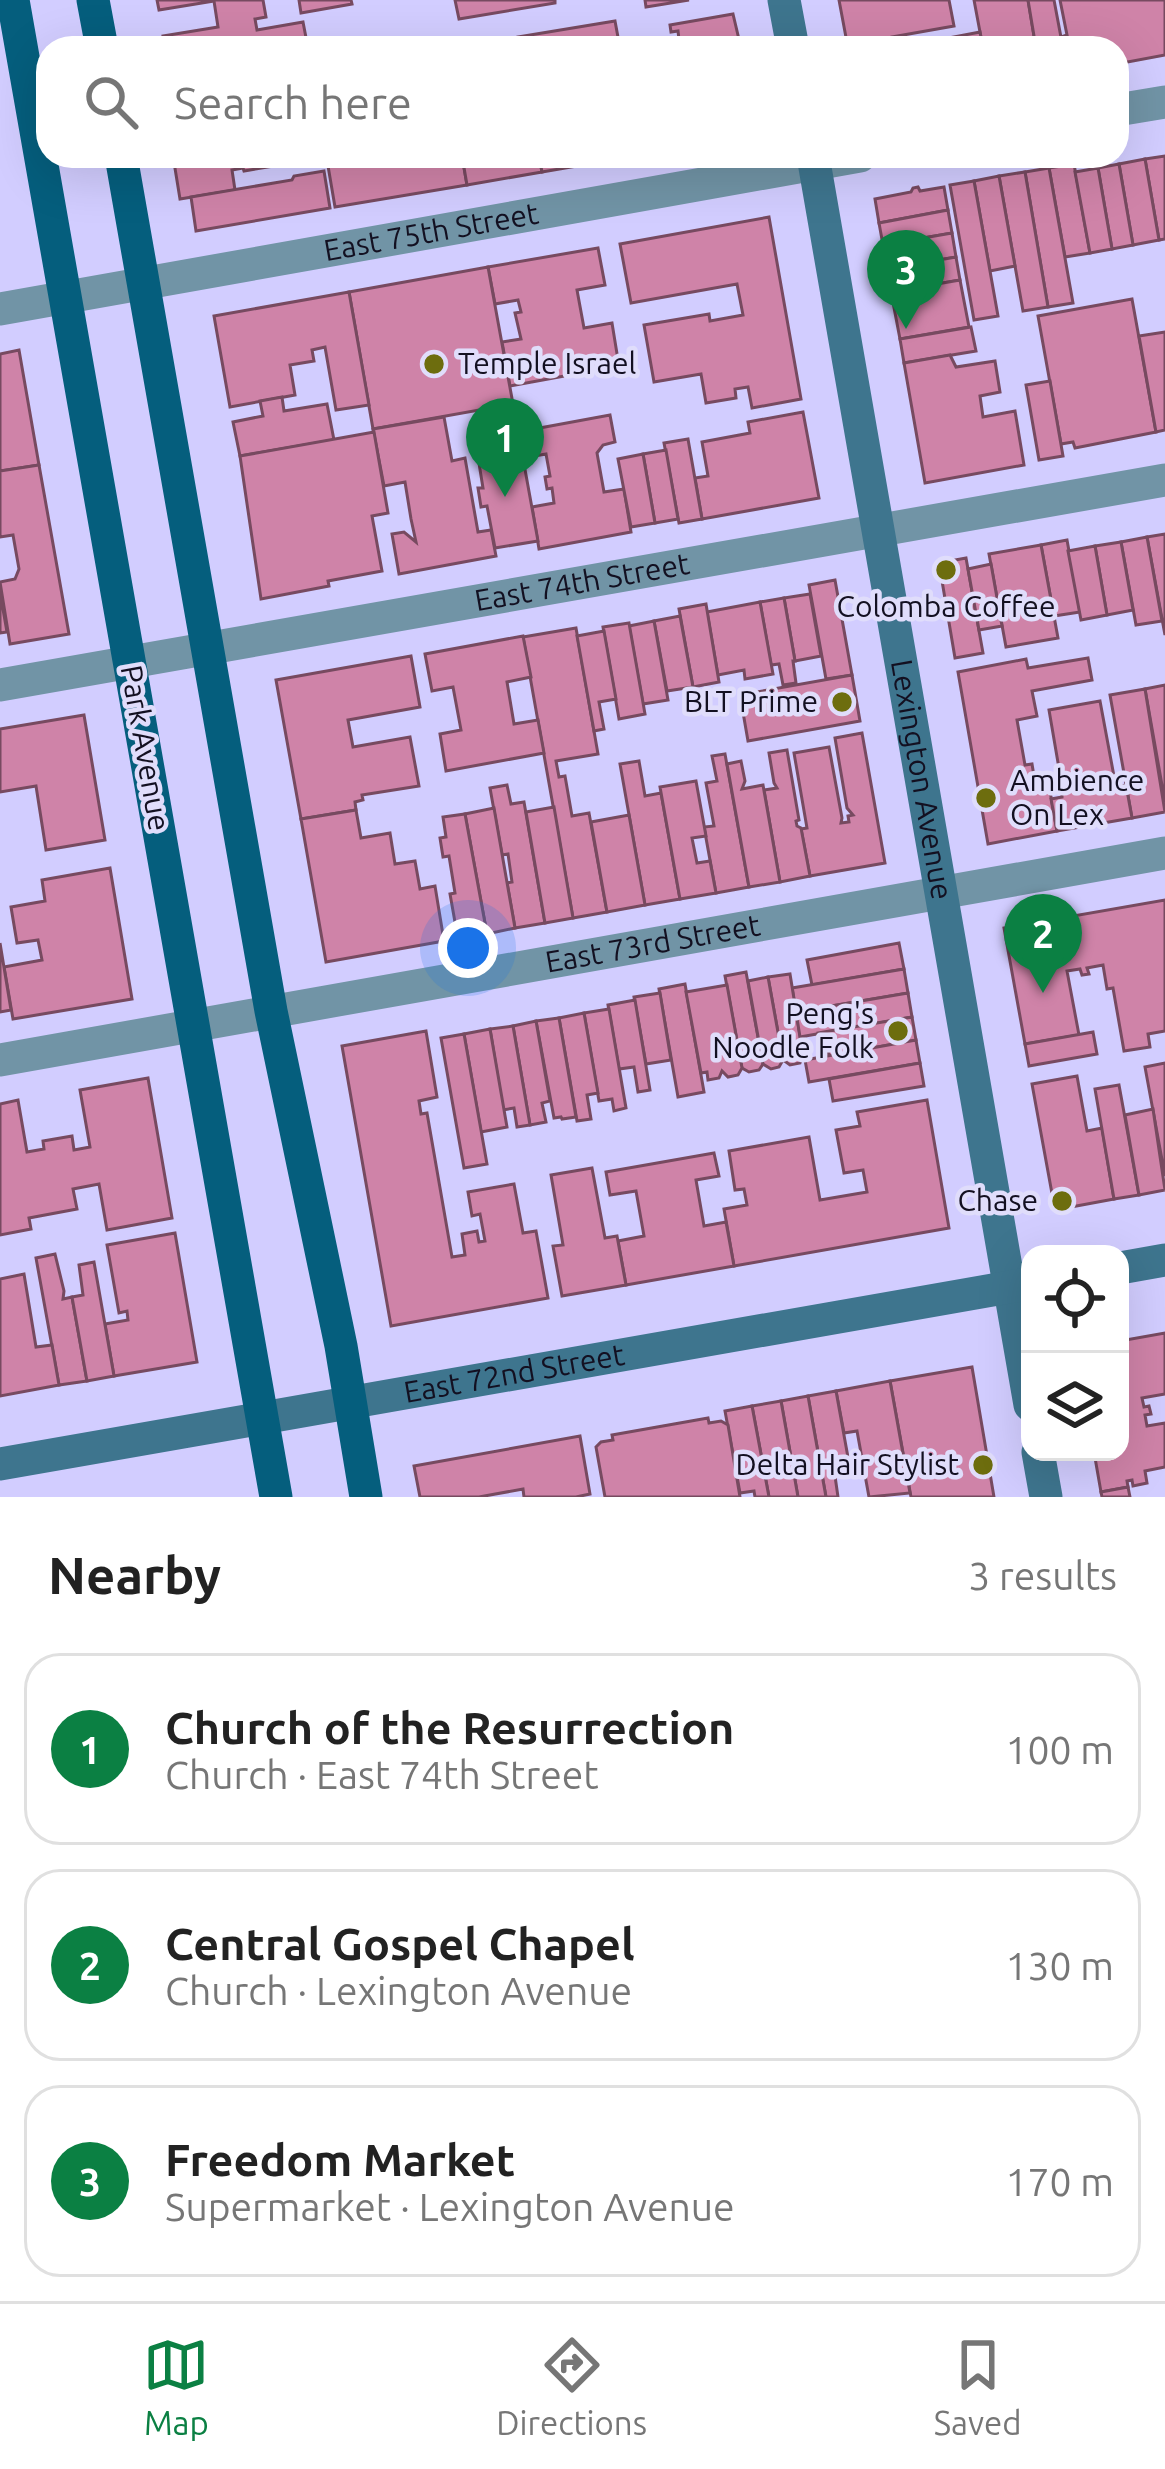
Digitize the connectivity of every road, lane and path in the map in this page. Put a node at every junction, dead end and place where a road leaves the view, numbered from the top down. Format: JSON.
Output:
{"nodes":[{"id":1,"x":13,"y":0,"type":"edge"},
{"id":2,"x":93,"y":0,"type":"edge"},
{"id":3,"x":784,"y":0,"type":"edge"},
{"id":4,"x":100,"y":36,"type":"edge"},
{"id":5,"x":791,"y":36,"type":"edge"},
{"id":6,"x":1165,"y":102,"type":"edge"},
{"id":7,"x":1129,"y":108,"type":"edge"},
{"id":8,"x":36,"y":134,"type":"edge"},
{"id":9,"x":42,"y":168,"type":"edge"},
{"id":10,"x":123,"y":168,"type":"edge"},
{"id":11,"x":770,"y":168,"type":"edge"},
{"id":12,"x":815,"y":168,"type":"edge"},
{"id":13,"x":144,"y":282,"type":"junction"},
{"id":14,"x":64,"y":297,"type":"junction"},
{"id":15,"x":0,"y":309,"type":"edge"},
{"id":16,"x":1165,"y":480,"type":"edge"},
{"id":17,"x":877,"y":531,"type":"junction"},
{"id":18,"x":208,"y":648,"type":"junction"},
{"id":19,"x":130,"y":662,"type":"junction"},
{"id":20,"x":0,"y":685,"type":"edge"},
{"id":21,"x":1165,"y":853,"type":"edge"},
{"id":22,"x":940,"y":892,"type":"junction"},
{"id":23,"x":271,"y":1011,"type":"junction"},
{"id":24,"x":194,"y":1024,"type":"junction"},
{"id":25,"x":0,"y":1060,"type":"edge"},
{"id":26,"x":1165,"y":1260,"type":"edge"},
{"id":27,"x":1129,"y":1266,"type":"edge"},
{"id":28,"x":1020,"y":1286,"type":"edge"},
{"id":29,"x":1026,"y":1353,"type":"edge"},
{"id":30,"x":350,"y":1402,"type":"junction"},
{"id":31,"x":262,"y":1417,"type":"junction"},
{"id":32,"x":1040,"y":1461,"type":"edge"},
{"id":33,"x":0,"y":1464,"type":"edge"},
{"id":34,"x":276,"y":1497,"type":"edge"},
{"id":35,"x":366,"y":1497,"type":"edge"},
{"id":36,"x":1046,"y":1497,"type":"edge"}],
"edges":[{"from":1,"to":8,"type":"main road","name":"Park Avenue"},
{"from":2,"to":4,"type":"main road"},
{"from":3,"to":5,"type":"main road"},
{"from":6,"to":7,"type":"street"},
{"from":9,"to":14,"type":"main road","name":"Park Avenue"},
{"from":10,"to":13,"type":"main road"},
{"from":11,"to":13,"type":"street","name":"East 75th Street"},
{"from":12,"to":17,"type":"main road","name":"Lexington Avenue"},
{"from":13,"to":14,"type":"street","name":"East 75th Street"},
{"from":13,"to":18,"type":"main road"},
{"from":14,"to":15,"type":"street","name":"East 75th Street"},
{"from":14,"to":19,"type":"main road","name":"Park Avenue"},
{"from":16,"to":17,"type":"street","name":"East 74th Street"},
{"from":17,"to":18,"type":"street","name":"East 74th Street"},
{"from":17,"to":22,"type":"main road","name":"Lexington Avenue"},
{"from":18,"to":19,"type":"street","name":"East 74th Street"},
{"from":18,"to":23,"type":"main road"},
{"from":19,"to":20,"type":"street","name":"East 74th Street"},
{"from":19,"to":24,"type":"main road","name":"Park Avenue"},
{"from":21,"to":22,"type":"street","name":"East 73rd Street"},
{"from":22,"to":23,"type":"street","name":"East 73rd Street"},
{"from":22,"to":28,"type":"main road","name":"Lexington Avenue"},
{"from":23,"to":24,"type":"street","name":"East 73rd Street"},
{"from":23,"to":30,"type":"main road"},
{"from":24,"to":25,"type":"street","name":"East 73rd Street"},
{"from":24,"to":31,"type":"main road","name":"Park Avenue"},
{"from":26,"to":27,"type":"main road"},
{"from":28,"to":29,"type":"main road","name":"Lexington Avenue"},
{"from":28,"to":30,"type":"main road","name":"East 72nd Street"},
{"from":30,"to":31,"type":"main road","name":"East 72nd Street"},
{"from":30,"to":35,"type":"main road"},
{"from":31,"to":33,"type":"main road","name":"East 72nd Street"},
{"from":31,"to":34,"type":"main road","name":"Park Avenue"},
{"from":32,"to":36,"type":"main road"}]}
